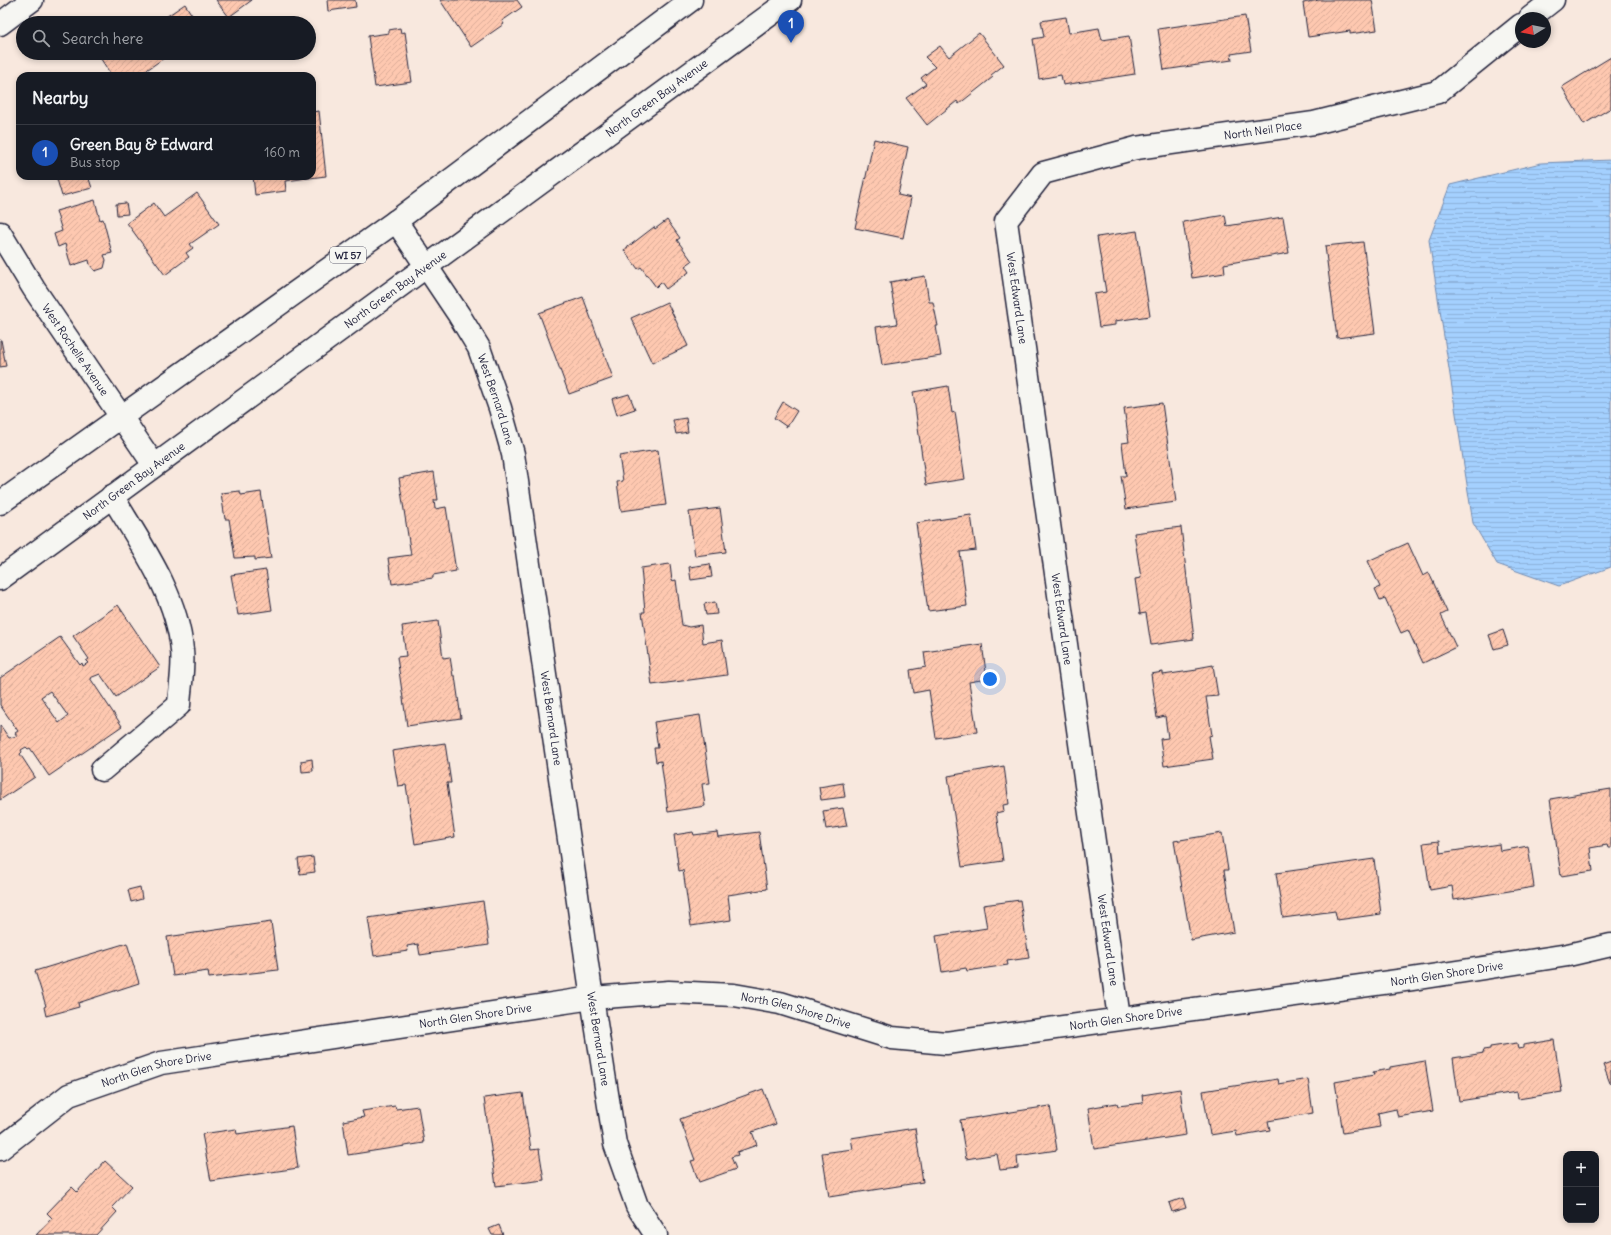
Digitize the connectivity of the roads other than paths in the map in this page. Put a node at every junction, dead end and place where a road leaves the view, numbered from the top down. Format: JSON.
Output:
{"nodes":[{"id":1,"x":32,"y":0,"type":"edge"},
{"id":2,"x":691,"y":0,"type":"edge"},
{"id":3,"x":790,"y":0,"type":"edge"},
{"id":4,"x":1553,"y":0,"type":"edge"},
{"id":5,"x":1538,"y":12,"type":"edge"},
{"id":6,"x":0,"y":24,"type":"edge"},
{"id":7,"x":1515,"y":30,"type":"edge"},
{"id":8,"x":396,"y":220,"type":"junction"},
{"id":9,"x":1006,"y":221,"type":"joint"},
{"id":10,"x":0,"y":233,"type":"edge"},
{"id":11,"x":426,"y":267,"type":"junction"},
{"id":12,"x":120,"y":416,"type":"junction"},
{"id":13,"x":154,"y":465,"type":"junction"},
{"id":14,"x":112,"y":496,"type":"junction"},
{"id":15,"x":0,"y":503,"type":"edge"},
{"id":16,"x":0,"y":579,"type":"edge"},
{"id":17,"x":102,"y":770,"type":"dead end"},
{"id":18,"x":1611,"y":945,"type":"edge"},
{"id":19,"x":592,"y":998,"type":"junction"},
{"id":20,"x":1119,"y":1018,"type":"junction"},
{"id":21,"x":0,"y":1149,"type":"edge"},
{"id":22,"x":656,"y":1235,"type":"edge"}],
"edges":[{"from":1,"to":6,"type":"street"},
{"from":2,"to":8,"type":"street","number":"WI 57"},
{"from":3,"to":11,"type":"street","name":"North Green Bay Avenue"},
{"from":4,"to":5,"type":"street"},
{"from":7,"to":9,"type":"street","name":"North Neil Place"},
{"from":8,"to":11,"type":"street","name":"West Bernard Lane"},
{"from":8,"to":12,"type":"street","number":"WI 57"},
{"from":9,"to":20,"type":"street","name":"West Edward Lane"},
{"from":10,"to":12,"type":"street","name":"West Rochelle Avenue"},
{"from":11,"to":13,"type":"street","name":"North Green Bay Avenue"},
{"from":11,"to":19,"type":"street","name":"West Bernard Lane"},
{"from":12,"to":13,"type":"street","name":"West Rochelle Avenue"},
{"from":12,"to":15,"type":"street","number":"WI 57"},
{"from":13,"to":14,"type":"street","name":"North Green Bay Avenue"},
{"from":14,"to":16,"type":"street","name":"North Green Bay Avenue"},
{"from":14,"to":17,"type":"street"},
{"from":18,"to":20,"type":"street","name":"North Glen Shore Drive"},
{"from":19,"to":20,"type":"street","name":"North Glen Shore Drive"},
{"from":19,"to":21,"type":"street","name":"North Glen Shore Drive"},
{"from":19,"to":22,"type":"street","name":"West Bernard Lane"}]}
